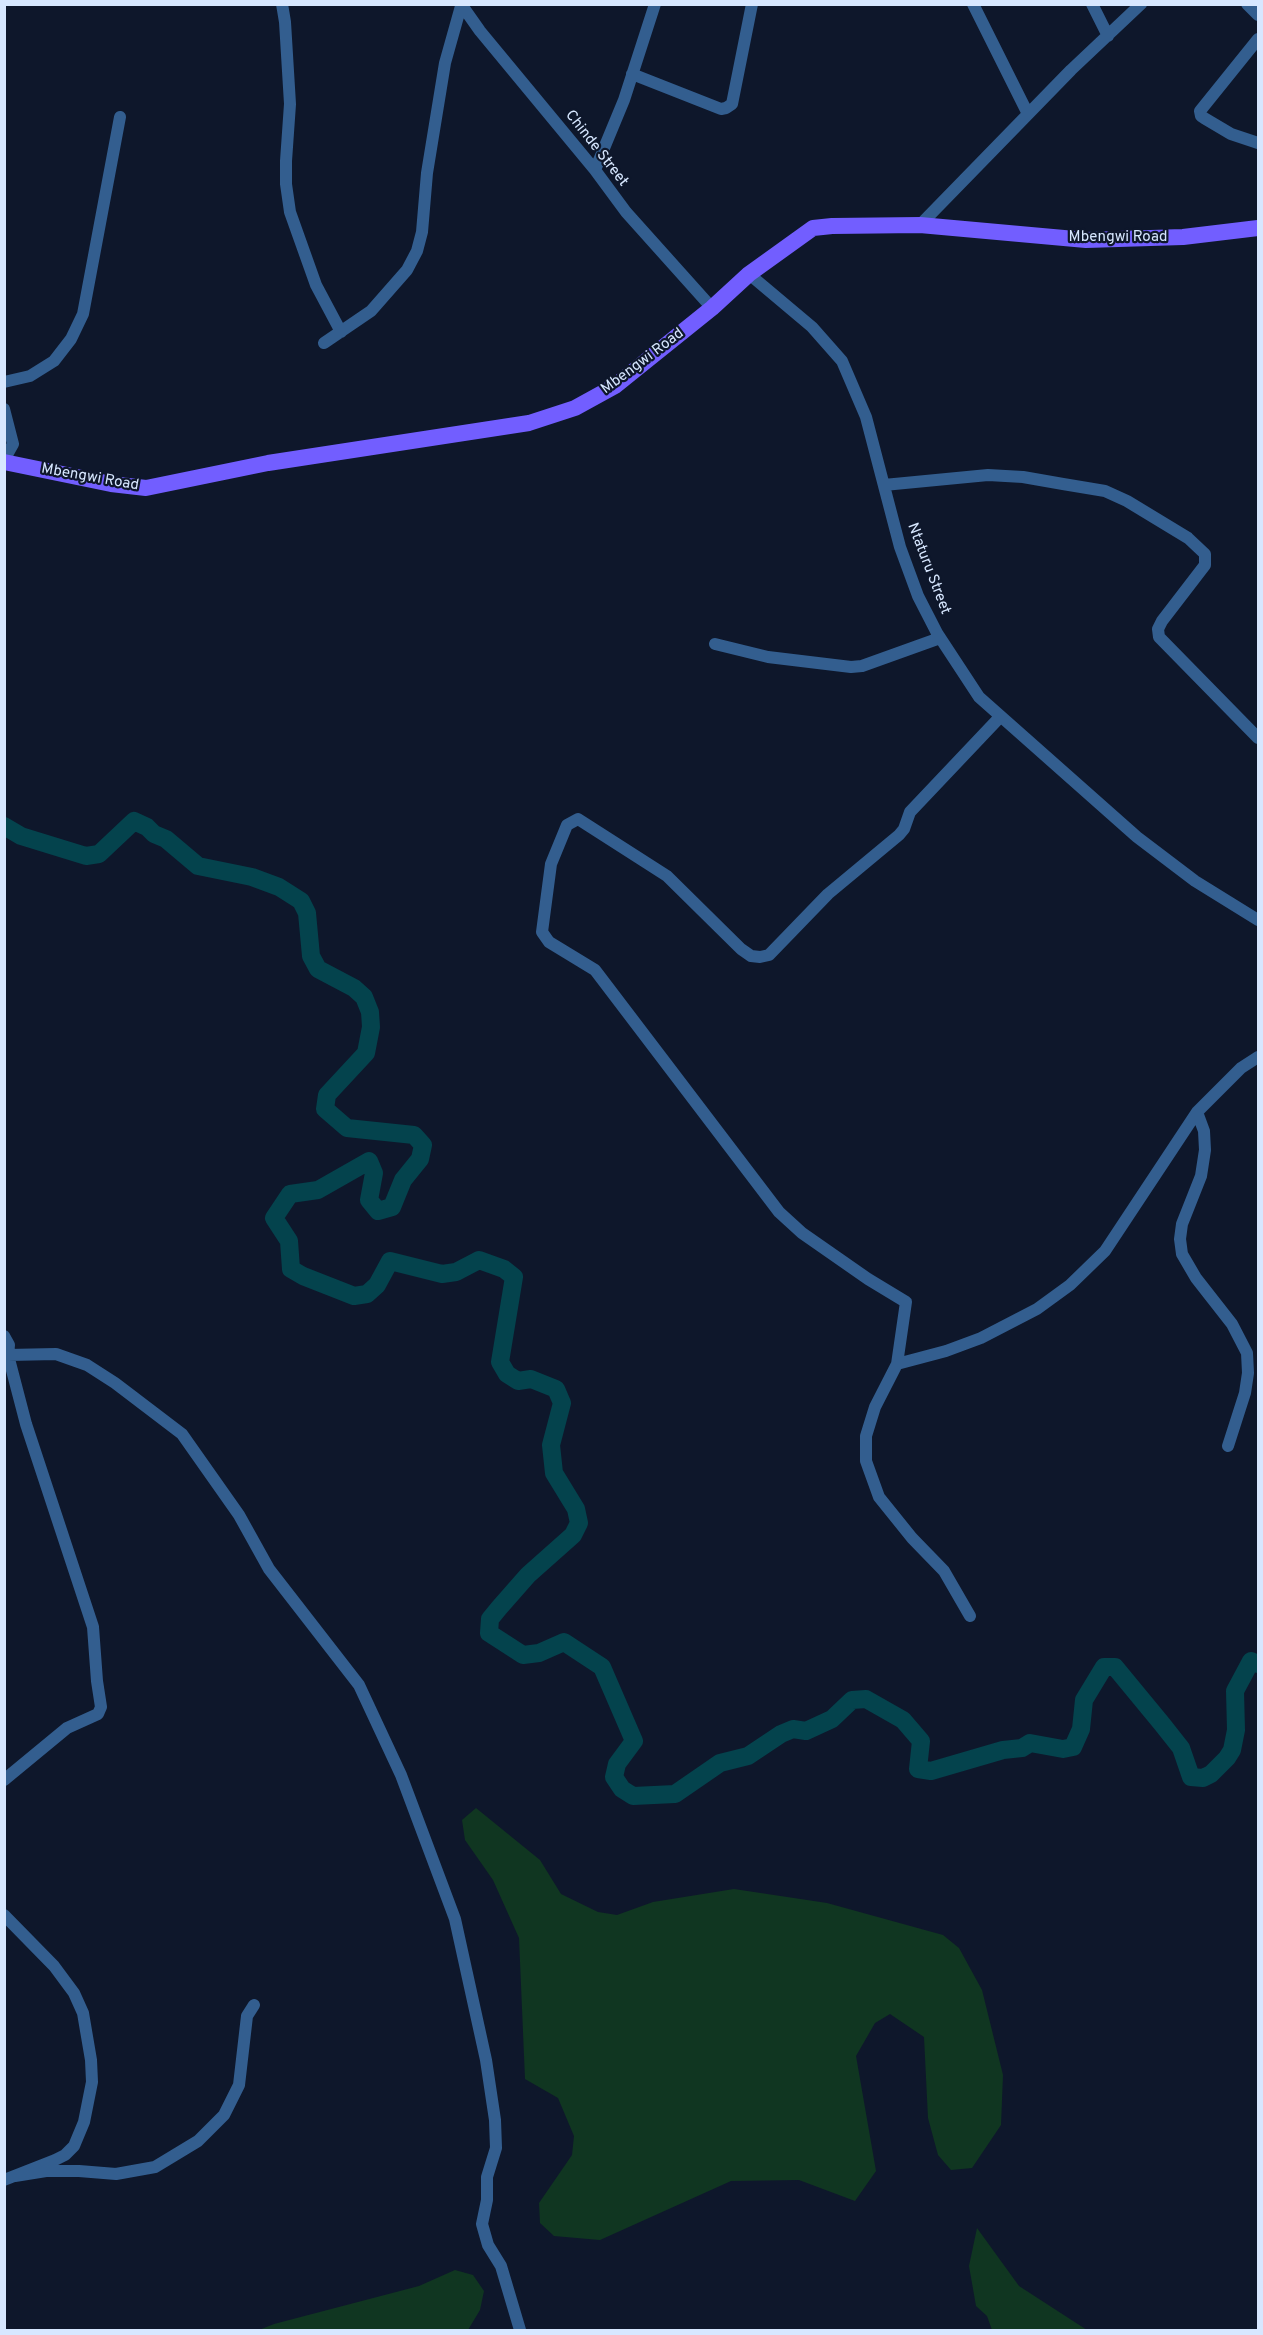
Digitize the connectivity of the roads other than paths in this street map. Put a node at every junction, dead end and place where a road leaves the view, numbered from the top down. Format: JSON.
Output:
{"nodes":[{"id":1,"x":282,"y":4,"type":"edge"},
{"id":2,"x":655,"y":4,"type":"edge"},
{"id":3,"x":752,"y":4,"type":"edge"},
{"id":4,"x":973,"y":4,"type":"edge"},
{"id":5,"x":1092,"y":4,"type":"edge"},
{"id":6,"x":1141,"y":4,"type":"edge"},
{"id":7,"x":1247,"y":4,"type":"edge"},
{"id":8,"x":461,"y":5,"type":"edge"},
{"id":9,"x":1258,"y":15,"type":"edge"},
{"id":10,"x":1108,"y":36,"type":"junction"},
{"id":11,"x":1258,"y":39,"type":"edge"},
{"id":12,"x":632,"y":74,"type":"junction"},
{"id":13,"x":1028,"y":114,"type":"junction"},
{"id":14,"x":120,"y":117,"type":"dead end"},
{"id":15,"x":1258,"y":143,"type":"edge"},
{"id":16,"x":595,"y":170,"type":"junction"},
{"id":17,"x":920,"y":225,"type":"junction"},
{"id":18,"x":1258,"y":228,"type":"edge"},
{"id":19,"x":749,"y":274,"type":"junction"},
{"id":20,"x":712,"y":309,"type":"junction"},
{"id":21,"x":341,"y":332,"type":"junction"},
{"id":22,"x":324,"y":343,"type":"dead end"},
{"id":23,"x":4,"y":382,"type":"edge"},
{"id":24,"x":4,"y":409,"type":"edge"},
{"id":25,"x":4,"y":461,"type":"edge"},
{"id":26,"x":884,"y":485,"type":"junction"},
{"id":27,"x":939,"y":638,"type":"junction"},
{"id":28,"x":715,"y":644,"type":"dead end"},
{"id":29,"x":1000,"y":717,"type":"junction"},
{"id":30,"x":1258,"y":738,"type":"edge"},
{"id":31,"x":1258,"y":920,"type":"edge"},
{"id":32,"x":1258,"y":1057,"type":"edge"},
{"id":33,"x":1197,"y":1112,"type":"junction"},
{"id":34,"x":4,"y":1336,"type":"edge"},
{"id":35,"x":8,"y":1355,"type":"junction"},
{"id":36,"x":897,"y":1364,"type":"junction"},
{"id":37,"x":1228,"y":1446,"type":"dead end"},
{"id":38,"x":970,"y":1616,"type":"dead end"},
{"id":39,"x":4,"y":1780,"type":"edge"},
{"id":40,"x":4,"y":1915,"type":"edge"},
{"id":41,"x":254,"y":2005,"type":"dead end"},
{"id":42,"x":10,"y":2178,"type":"edge"},
{"id":43,"x":520,"y":2331,"type":"edge"}],
"edges":[{"from":1,"to":21,"type":"street"},
{"from":2,"to":12,"type":"street"},
{"from":3,"to":12,"type":"street"},
{"from":4,"to":13,"type":"street"},
{"from":5,"to":10,"type":"street"},
{"from":6,"to":10,"type":"street"},
{"from":7,"to":9,"type":"street"},
{"from":8,"to":16,"type":"street","name":"Chinde Street"},
{"from":8,"to":21,"type":"street"},
{"from":10,"to":13,"type":"street"},
{"from":11,"to":15,"type":"street"},
{"from":12,"to":16,"type":"street"},
{"from":13,"to":17,"type":"street"},
{"from":14,"to":23,"type":"street"},
{"from":16,"to":20,"type":"street","name":"Chinde Street"},
{"from":17,"to":18,"type":"main road","name":"Mbengwi Road"},
{"from":17,"to":19,"type":"main road","name":"Mbengwi Road"},
{"from":19,"to":20,"type":"main road","name":"Mbengwi Road"},
{"from":19,"to":26,"type":"street","name":"Ntaturu Street"},
{"from":20,"to":25,"type":"main road","name":"Mbengwi Road"},
{"from":21,"to":22,"type":"street"},
{"from":24,"to":25,"type":"street"},
{"from":26,"to":27,"type":"street","name":"Ntaturu Street"},
{"from":26,"to":30,"type":"street"},
{"from":27,"to":28,"type":"street"},
{"from":27,"to":29,"type":"street","name":"Ntaturu Street"},
{"from":29,"to":31,"type":"street","name":"Ntaturu Street"},
{"from":29,"to":36,"type":"street"},
{"from":32,"to":33,"type":"street"},
{"from":33,"to":36,"type":"street"},
{"from":33,"to":37,"type":"street"},
{"from":34,"to":35,"type":"street"},
{"from":35,"to":39,"type":"street"},
{"from":35,"to":43,"type":"street"},
{"from":36,"to":38,"type":"street"},
{"from":40,"to":42,"type":"street"},
{"from":41,"to":42,"type":"street"}]}
